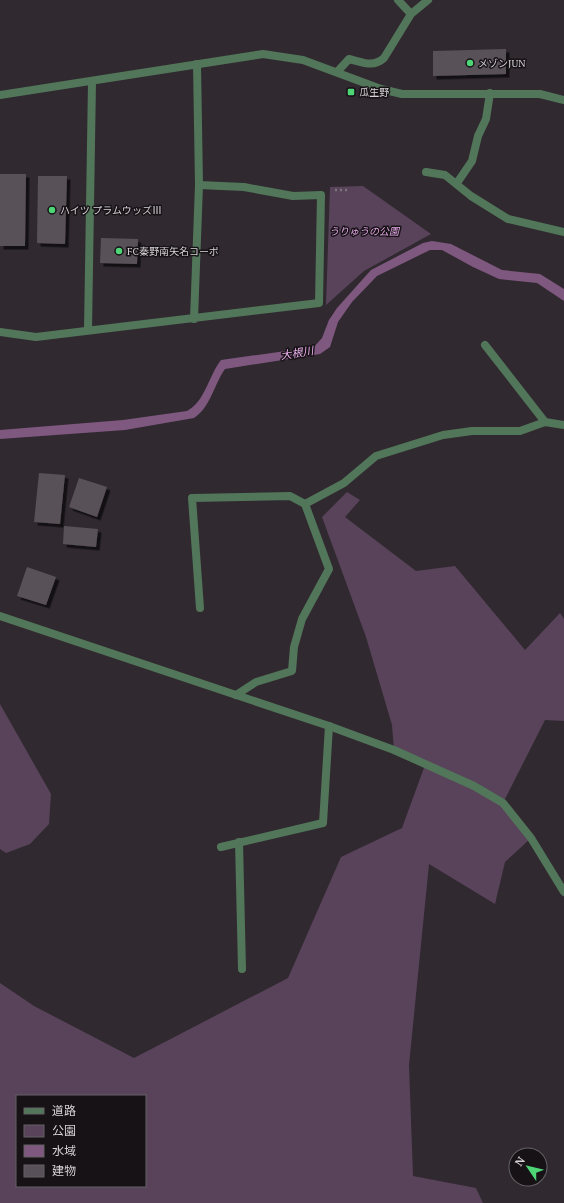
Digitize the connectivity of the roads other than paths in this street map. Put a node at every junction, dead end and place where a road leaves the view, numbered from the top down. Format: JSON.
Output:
{"nodes":[{"id":1,"x":398,"y":0,"type":"edge"},
{"id":2,"x":428,"y":0,"type":"edge"},
{"id":3,"x":411,"y":14,"type":"junction"},
{"id":4,"x":197,"y":64,"type":"junction"},
{"id":5,"x":337,"y":72,"type":"junction"},
{"id":6,"x":92,"y":82,"type":"junction"},
{"id":7,"x":490,"y":93,"type":"junction"},
{"id":8,"x":0,"y":95,"type":"edge"},
{"id":9,"x":564,"y":100,"type":"edge"},
{"id":10,"x":426,"y":172,"type":"dead end"},
{"id":11,"x":457,"y":184,"type":"junction"},
{"id":12,"x":199,"y":185,"type":"junction"},
{"id":13,"x":564,"y":232,"type":"edge"},
{"id":14,"x":194,"y":319,"type":"junction"},
{"id":15,"x":88,"y":330,"type":"junction"},
{"id":16,"x":0,"y":332,"type":"edge"},
{"id":17,"x":485,"y":345,"type":"dead end"},
{"id":18,"x":545,"y":422,"type":"junction"},
{"id":19,"x":564,"y":425,"type":"edge"},
{"id":20,"x":305,"y":504,"type":"junction"},
{"id":21,"x":200,"y":608,"type":"dead end"},
{"id":22,"x":0,"y":616,"type":"edge"},
{"id":23,"x":236,"y":694,"type":"junction"},
{"id":24,"x":329,"y":726,"type":"junction"},
{"id":25,"x":239,"y":842,"type":"junction"},
{"id":26,"x":221,"y":846,"type":"dead end"},
{"id":27,"x":564,"y":892,"type":"edge"},
{"id":28,"x":242,"y":969,"type":"dead end"}],
"edges":[{"from":1,"to":3,"type":"street"},
{"from":2,"to":3,"type":"street"},
{"from":3,"to":5,"type":"street"},
{"from":4,"to":5,"type":"street"},
{"from":4,"to":6,"type":"street"},
{"from":4,"to":12,"type":"street"},
{"from":5,"to":7,"type":"street"},
{"from":6,"to":8,"type":"street"},
{"from":6,"to":15,"type":"street"},
{"from":7,"to":9,"type":"street"},
{"from":7,"to":11,"type":"street"},
{"from":10,"to":11,"type":"street"},
{"from":11,"to":13,"type":"street"},
{"from":12,"to":14,"type":"street"},
{"from":12,"to":14,"type":"street"},
{"from":14,"to":15,"type":"street"},
{"from":15,"to":16,"type":"street"},
{"from":17,"to":18,"type":"street"},
{"from":18,"to":19,"type":"street"},
{"from":18,"to":20,"type":"street"},
{"from":20,"to":21,"type":"street"},
{"from":20,"to":23,"type":"street"},
{"from":22,"to":23,"type":"street"},
{"from":23,"to":24,"type":"street"},
{"from":24,"to":25,"type":"street"},
{"from":24,"to":27,"type":"street"},
{"from":25,"to":26,"type":"street"},
{"from":25,"to":28,"type":"street"}]}
